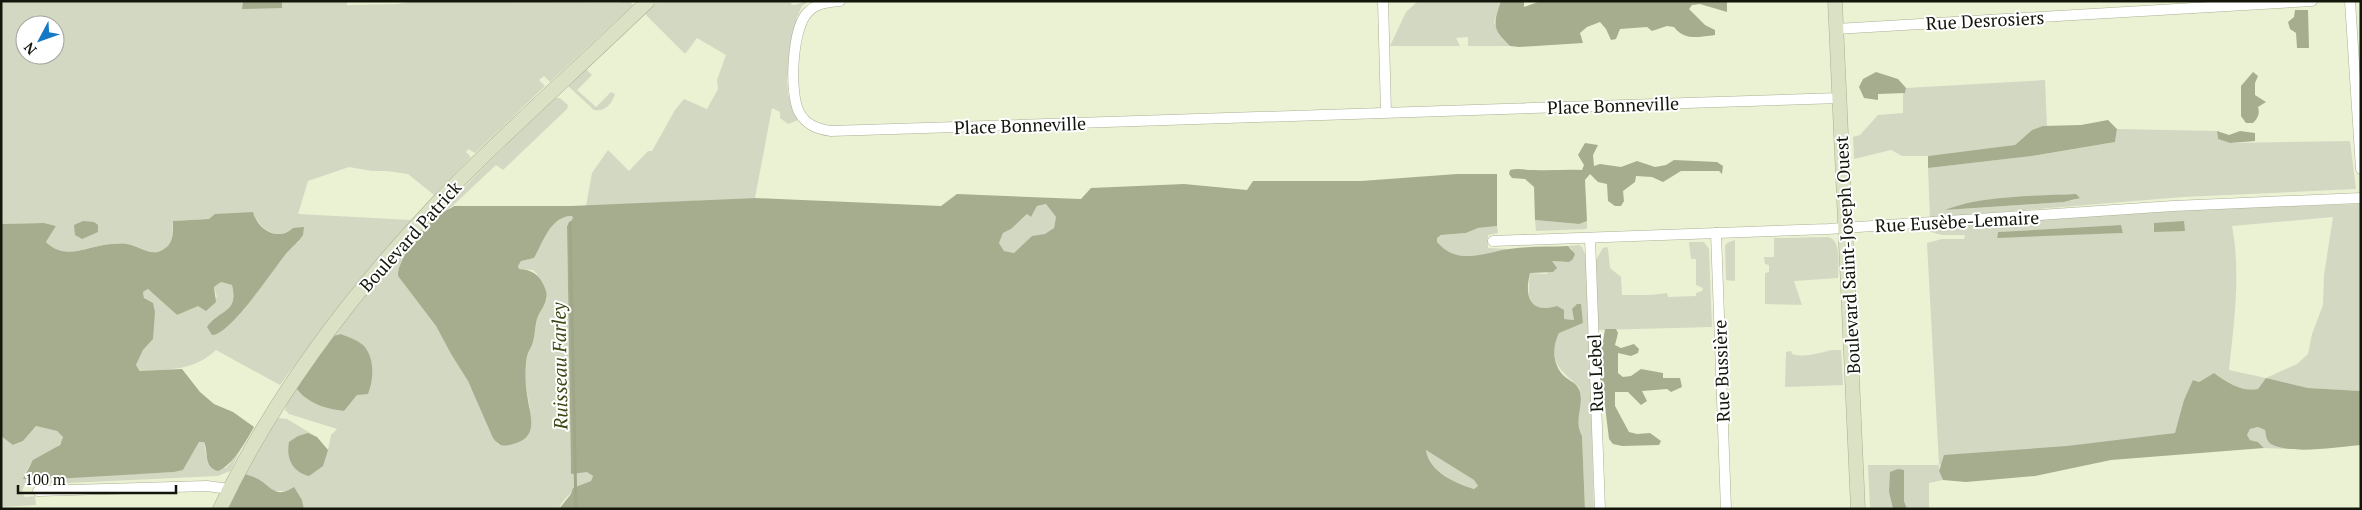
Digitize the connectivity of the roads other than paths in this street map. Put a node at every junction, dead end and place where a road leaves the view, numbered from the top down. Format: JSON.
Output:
{"nodes":[{"id":1,"x":648,"y":1,"type":"edge"},
{"id":2,"x":840,"y":1,"type":"edge"},
{"id":3,"x":1383,"y":1,"type":"edge"},
{"id":4,"x":1835,"y":1,"type":"edge"},
{"id":5,"x":2312,"y":1,"type":"edge"},
{"id":6,"x":2350,"y":1,"type":"edge"},
{"id":7,"x":1836,"y":29,"type":"junction"},
{"id":8,"x":1840,"y":104,"type":"junction"},
{"id":9,"x":1386,"y":112,"type":"junction"},
{"id":10,"x":2361,"y":170,"type":"edge"},
{"id":11,"x":2361,"y":198,"type":"edge"},
{"id":12,"x":1846,"y":228,"type":"junction"},
{"id":13,"x":1716,"y":233,"type":"junction"},
{"id":14,"x":1590,"y":238,"type":"junction"},
{"id":15,"x":1493,"y":241,"type":"dead end"},
{"id":16,"x":229,"y":489,"type":"junction"},
{"id":17,"x":38,"y":491,"type":"dead end"},
{"id":18,"x":220,"y":509,"type":"edge"},
{"id":19,"x":1600,"y":509,"type":"edge"},
{"id":20,"x":1726,"y":509,"type":"edge"},
{"id":21,"x":1858,"y":509,"type":"edge"}],
"edges":[{"from":1,"to":16,"type":"street","name":"Boulevard Patrick"},
{"from":2,"to":9,"type":"street","name":"Place Bonneville"},
{"from":3,"to":9,"type":"street"},
{"from":4,"to":7,"type":"street","name":"Boulevard Saint-Joseph Ouest"},
{"from":5,"to":7,"type":"street","name":"Rue Desrosiers"},
{"from":6,"to":10,"type":"street"},
{"from":7,"to":8,"type":"street","name":"Boulevard Saint-Joseph Ouest"},
{"from":8,"to":9,"type":"street","name":"Place Bonneville"},
{"from":8,"to":12,"type":"street","name":"Boulevard Saint-Joseph Ouest"},
{"from":11,"to":12,"type":"street","name":"Rue Eusèbe-Lemaire"},
{"from":12,"to":13,"type":"street","name":"Rue Eusèbe-Lemaire"},
{"from":12,"to":21,"type":"street","name":"Boulevard Saint-Joseph Ouest"},
{"from":13,"to":14,"type":"street","name":"Rue Eusèbe-Lemaire"},
{"from":13,"to":20,"type":"street","name":"Rue Bussière"},
{"from":14,"to":15,"type":"street","name":"Rue Eusèbe-Lemaire"},
{"from":14,"to":19,"type":"street","name":"Rue Lebel"},
{"from":16,"to":17,"type":"street"},
{"from":16,"to":18,"type":"street","name":"Boulevard Patrick"}]}
